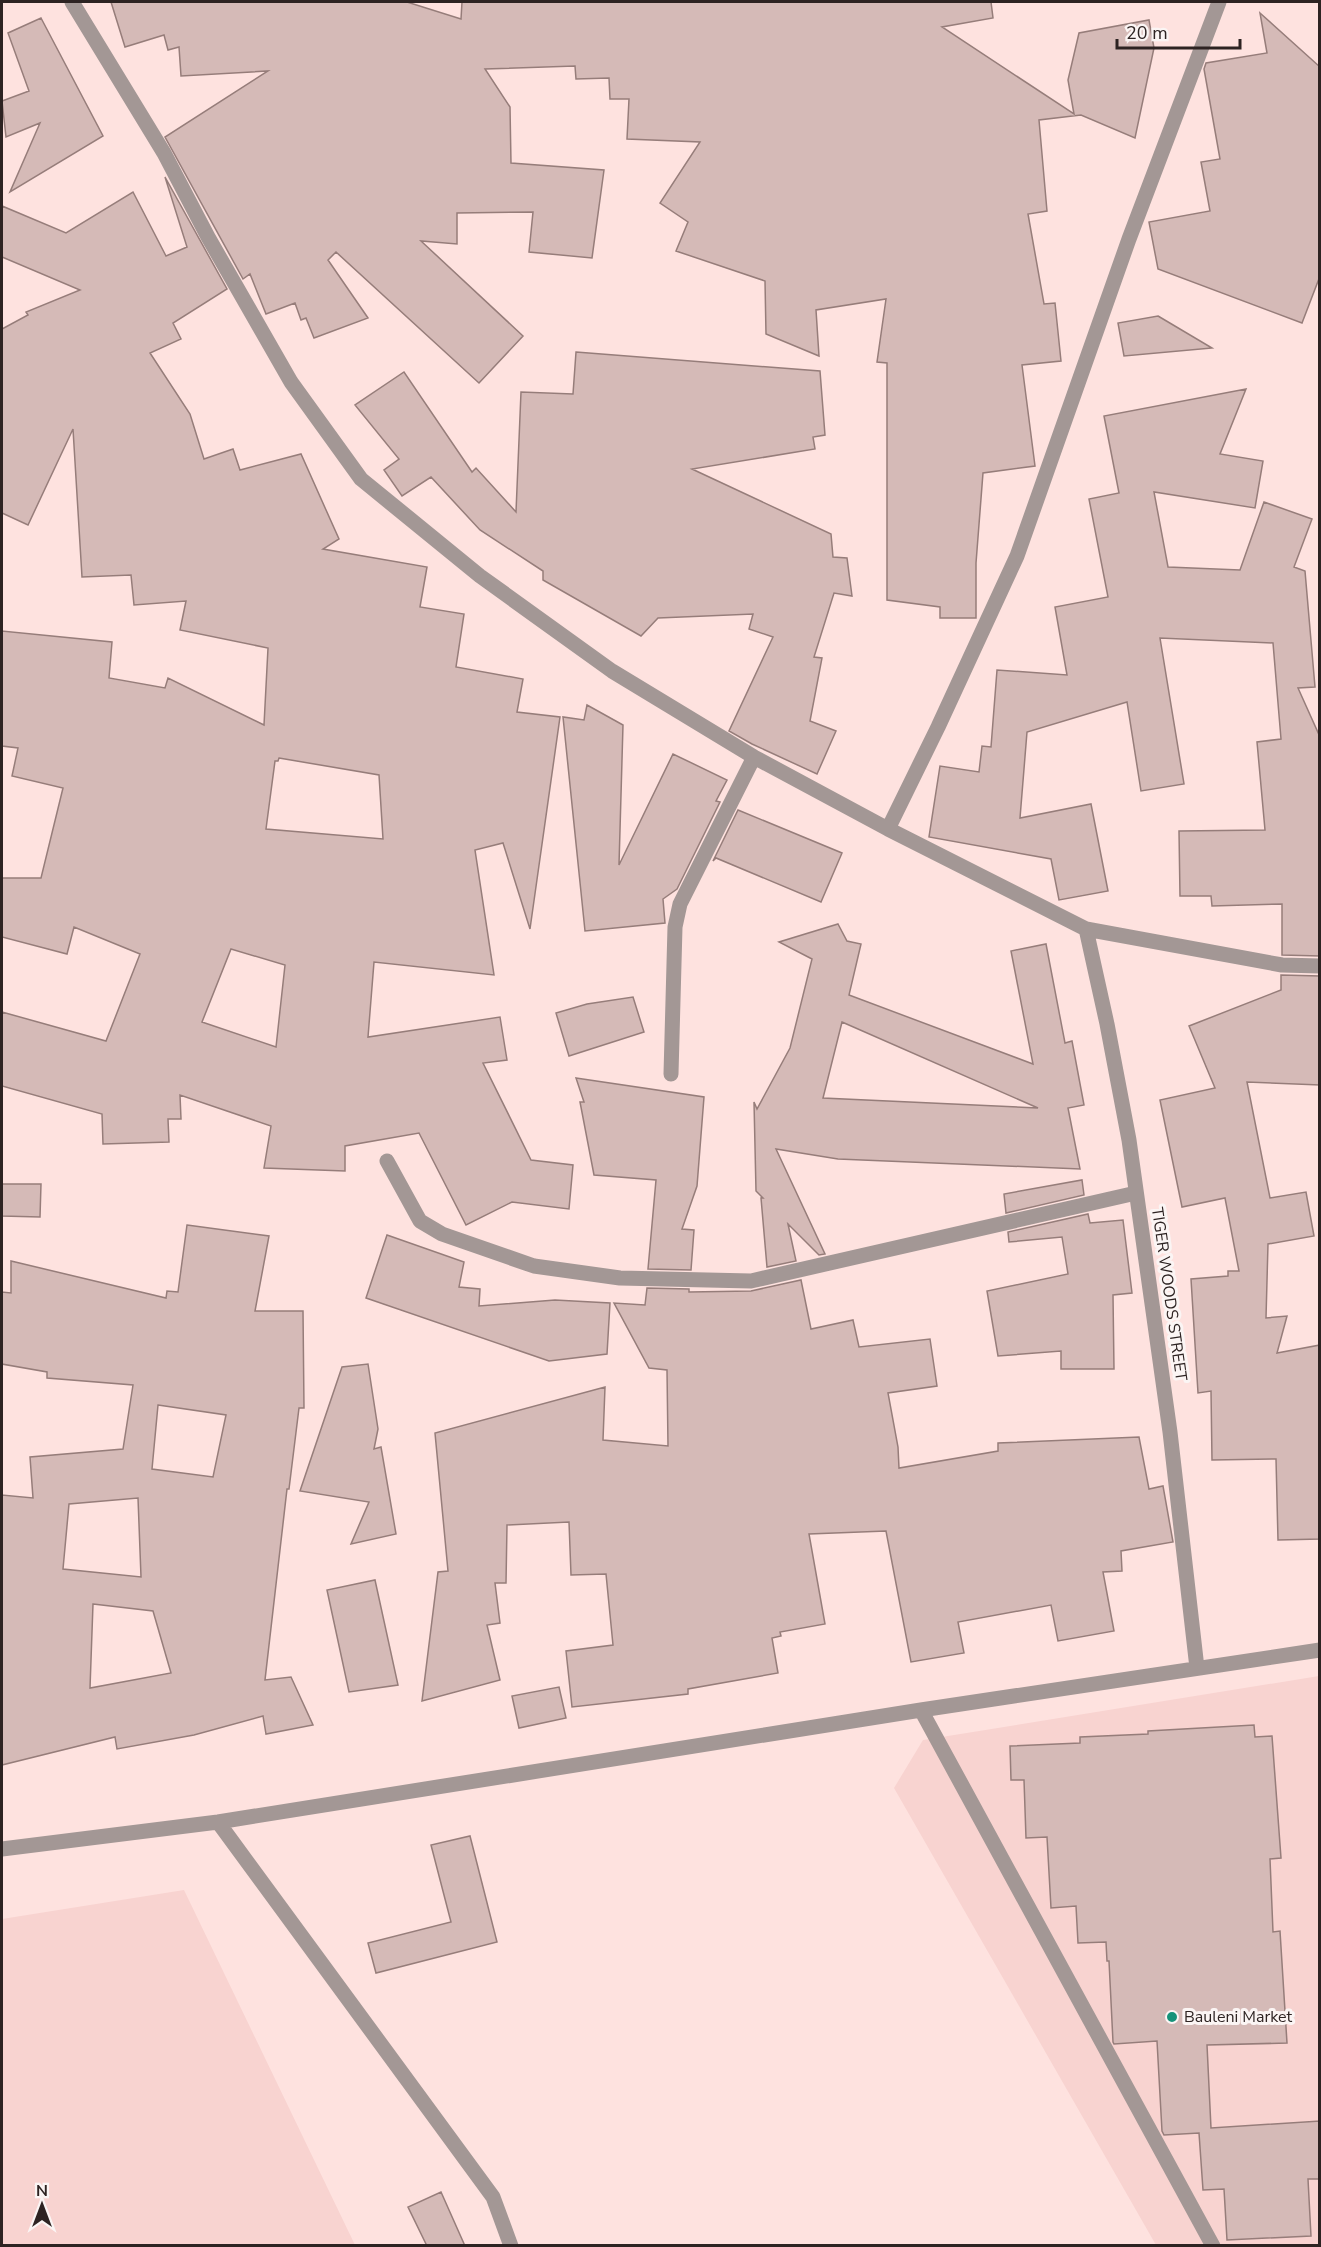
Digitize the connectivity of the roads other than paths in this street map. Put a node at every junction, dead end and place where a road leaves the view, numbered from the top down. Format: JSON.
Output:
{"nodes":[{"id":1,"x":72,"y":2,"type":"edge"},
{"id":2,"x":1218,"y":2,"type":"edge"},
{"id":3,"x":754,"y":757,"type":"junction"},
{"id":4,"x":888,"y":829,"type":"junction"},
{"id":5,"x":1086,"y":929,"type":"junction"},
{"id":6,"x":1320,"y":966,"type":"edge"},
{"id":7,"x":671,"y":1074,"type":"dead end"},
{"id":8,"x":387,"y":1161,"type":"dead end"},
{"id":9,"x":1136,"y":1193,"type":"junction"},
{"id":10,"x":1320,"y":1650,"type":"edge"},
{"id":11,"x":1197,"y":1668,"type":"junction"},
{"id":12,"x":921,"y":1710,"type":"junction"},
{"id":13,"x":218,"y":1822,"type":"junction"},
{"id":14,"x":2,"y":1849,"type":"edge"},
{"id":15,"x":512,"y":2246,"type":"edge"},
{"id":16,"x":1214,"y":2246,"type":"edge"}],
"edges":[{"from":1,"to":3,"type":"street"},
{"from":2,"to":4,"type":"street"},
{"from":3,"to":4,"type":"street"},
{"from":3,"to":7,"type":"street"},
{"from":4,"to":5,"type":"street"},
{"from":5,"to":6,"type":"street"},
{"from":5,"to":9,"type":"street","name":"TIGER WOODS STREET"},
{"from":8,"to":9,"type":"street"},
{"from":9,"to":11,"type":"street","name":"TIGER WOODS STREET"},
{"from":10,"to":11,"type":"street"},
{"from":11,"to":12,"type":"street"},
{"from":12,"to":13,"type":"street"},
{"from":12,"to":16,"type":"street"},
{"from":13,"to":14,"type":"street"},
{"from":13,"to":15,"type":"street"}]}
